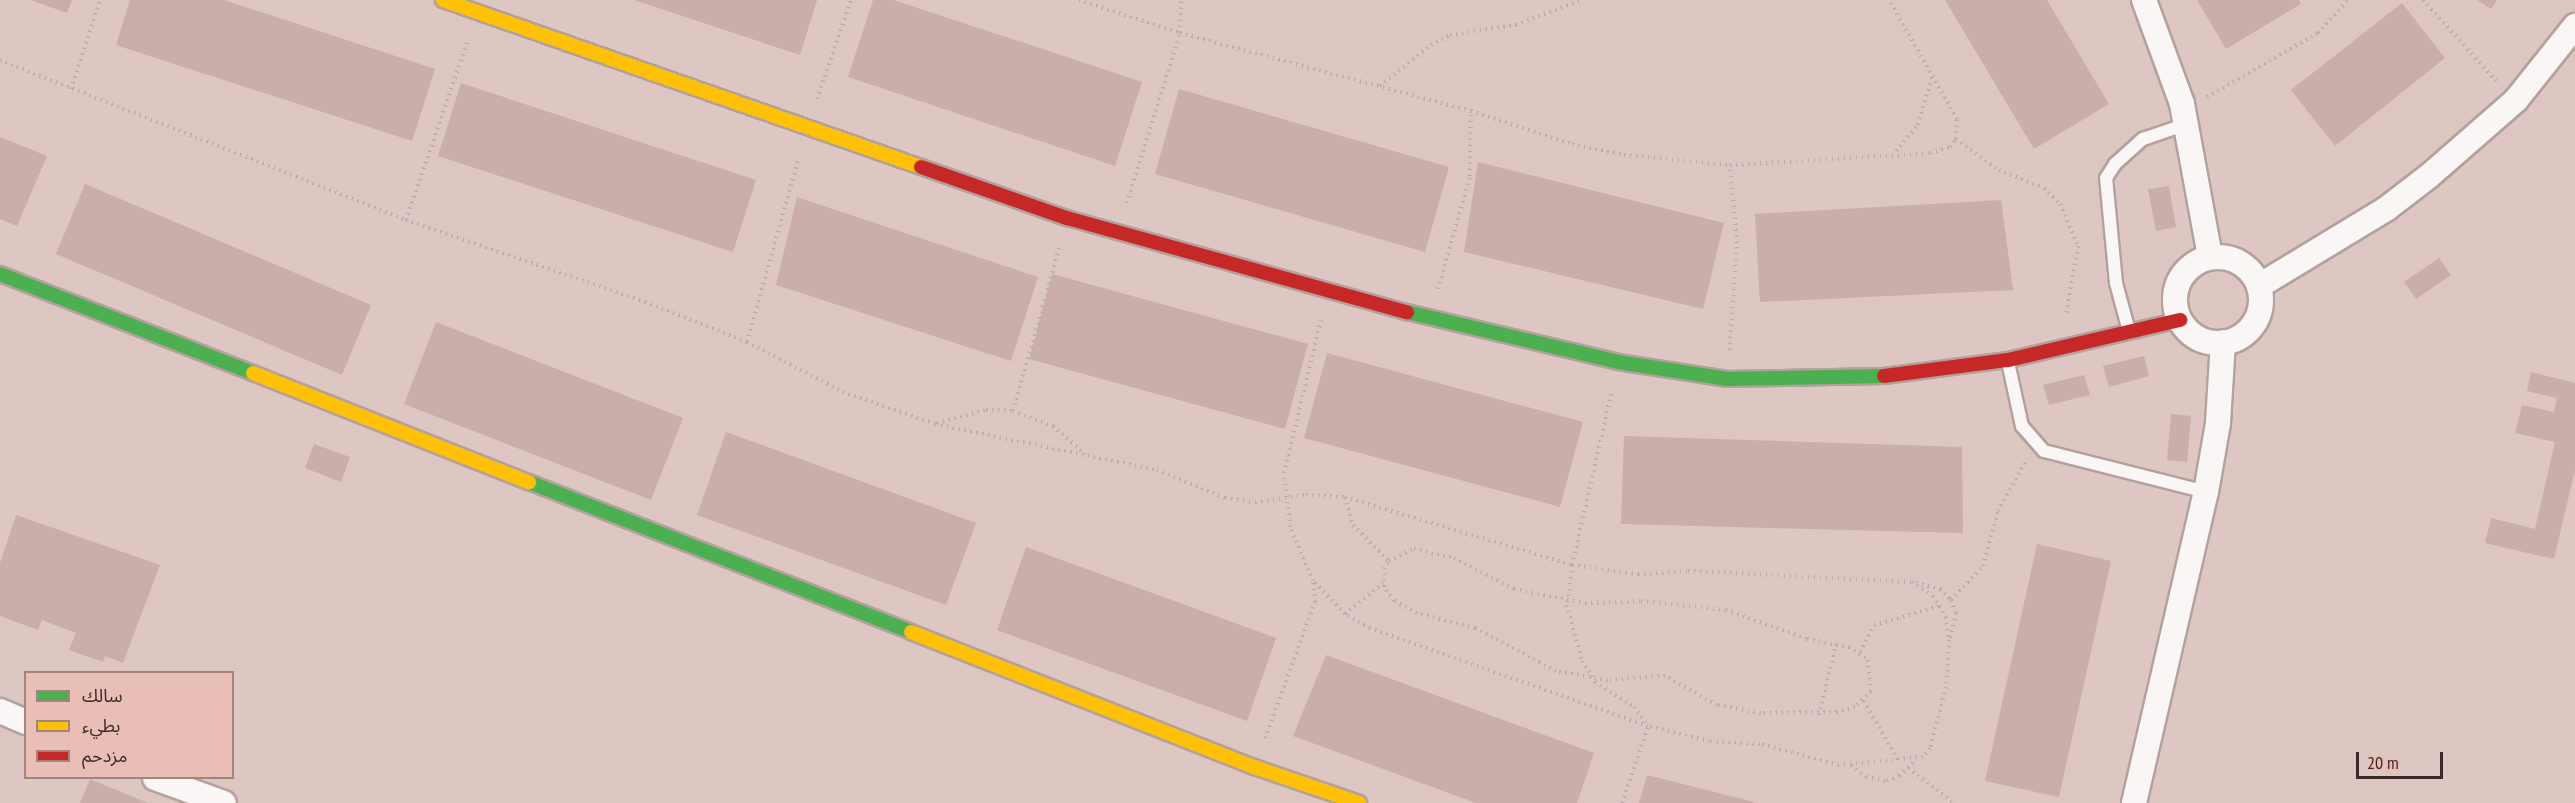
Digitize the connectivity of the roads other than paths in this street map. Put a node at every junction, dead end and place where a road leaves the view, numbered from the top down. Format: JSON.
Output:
{"nodes":[{"id":1,"x":443,"y":0,"type":"edge"},
{"id":2,"x":2144,"y":0,"type":"edge"},
{"id":3,"x":2575,"y":27,"type":"edge"},
{"id":4,"x":2185,"y":114,"type":"junction"},
{"id":5,"x":2210,"y":257,"type":"junction"},
{"id":6,"x":0,"y":274,"type":"edge"},
{"id":7,"x":2259,"y":286,"type":"junction"},
{"id":8,"x":2180,"y":320,"type":"junction"},
{"id":9,"x":2129,"y":333,"type":"junction"},
{"id":10,"x":2223,"y":342,"type":"junction"},
{"id":11,"x":2008,"y":360,"type":"junction"},
{"id":12,"x":2206,"y":492,"type":"junction"},
{"id":13,"x":0,"y":711,"type":"edge"},
{"id":14,"x":24,"y":721,"type":"edge"},
{"id":15,"x":160,"y":779,"type":"edge"},
{"id":16,"x":224,"y":803,"type":"edge"},
{"id":17,"x":1359,"y":803,"type":"edge"},
{"id":18,"x":2134,"y":803,"type":"edge"}],
"edges":[{"from":1,"to":11,"type":"street"},
{"from":2,"to":4,"type":"street"},
{"from":3,"to":7,"type":"street"},
{"from":4,"to":5,"type":"street"},
{"from":4,"to":9,"type":"lane"},
{"from":5,"to":7,"type":"street"},
{"from":5,"to":8,"type":"street"},
{"from":6,"to":17,"type":"street"},
{"from":7,"to":10,"type":"street"},
{"from":8,"to":9,"type":"street"},
{"from":8,"to":10,"type":"street"},
{"from":9,"to":11,"type":"street"},
{"from":10,"to":12,"type":"street"},
{"from":11,"to":12,"type":"lane"},
{"from":12,"to":18,"type":"street"},
{"from":13,"to":14,"type":"street"},
{"from":15,"to":16,"type":"street"}]}
